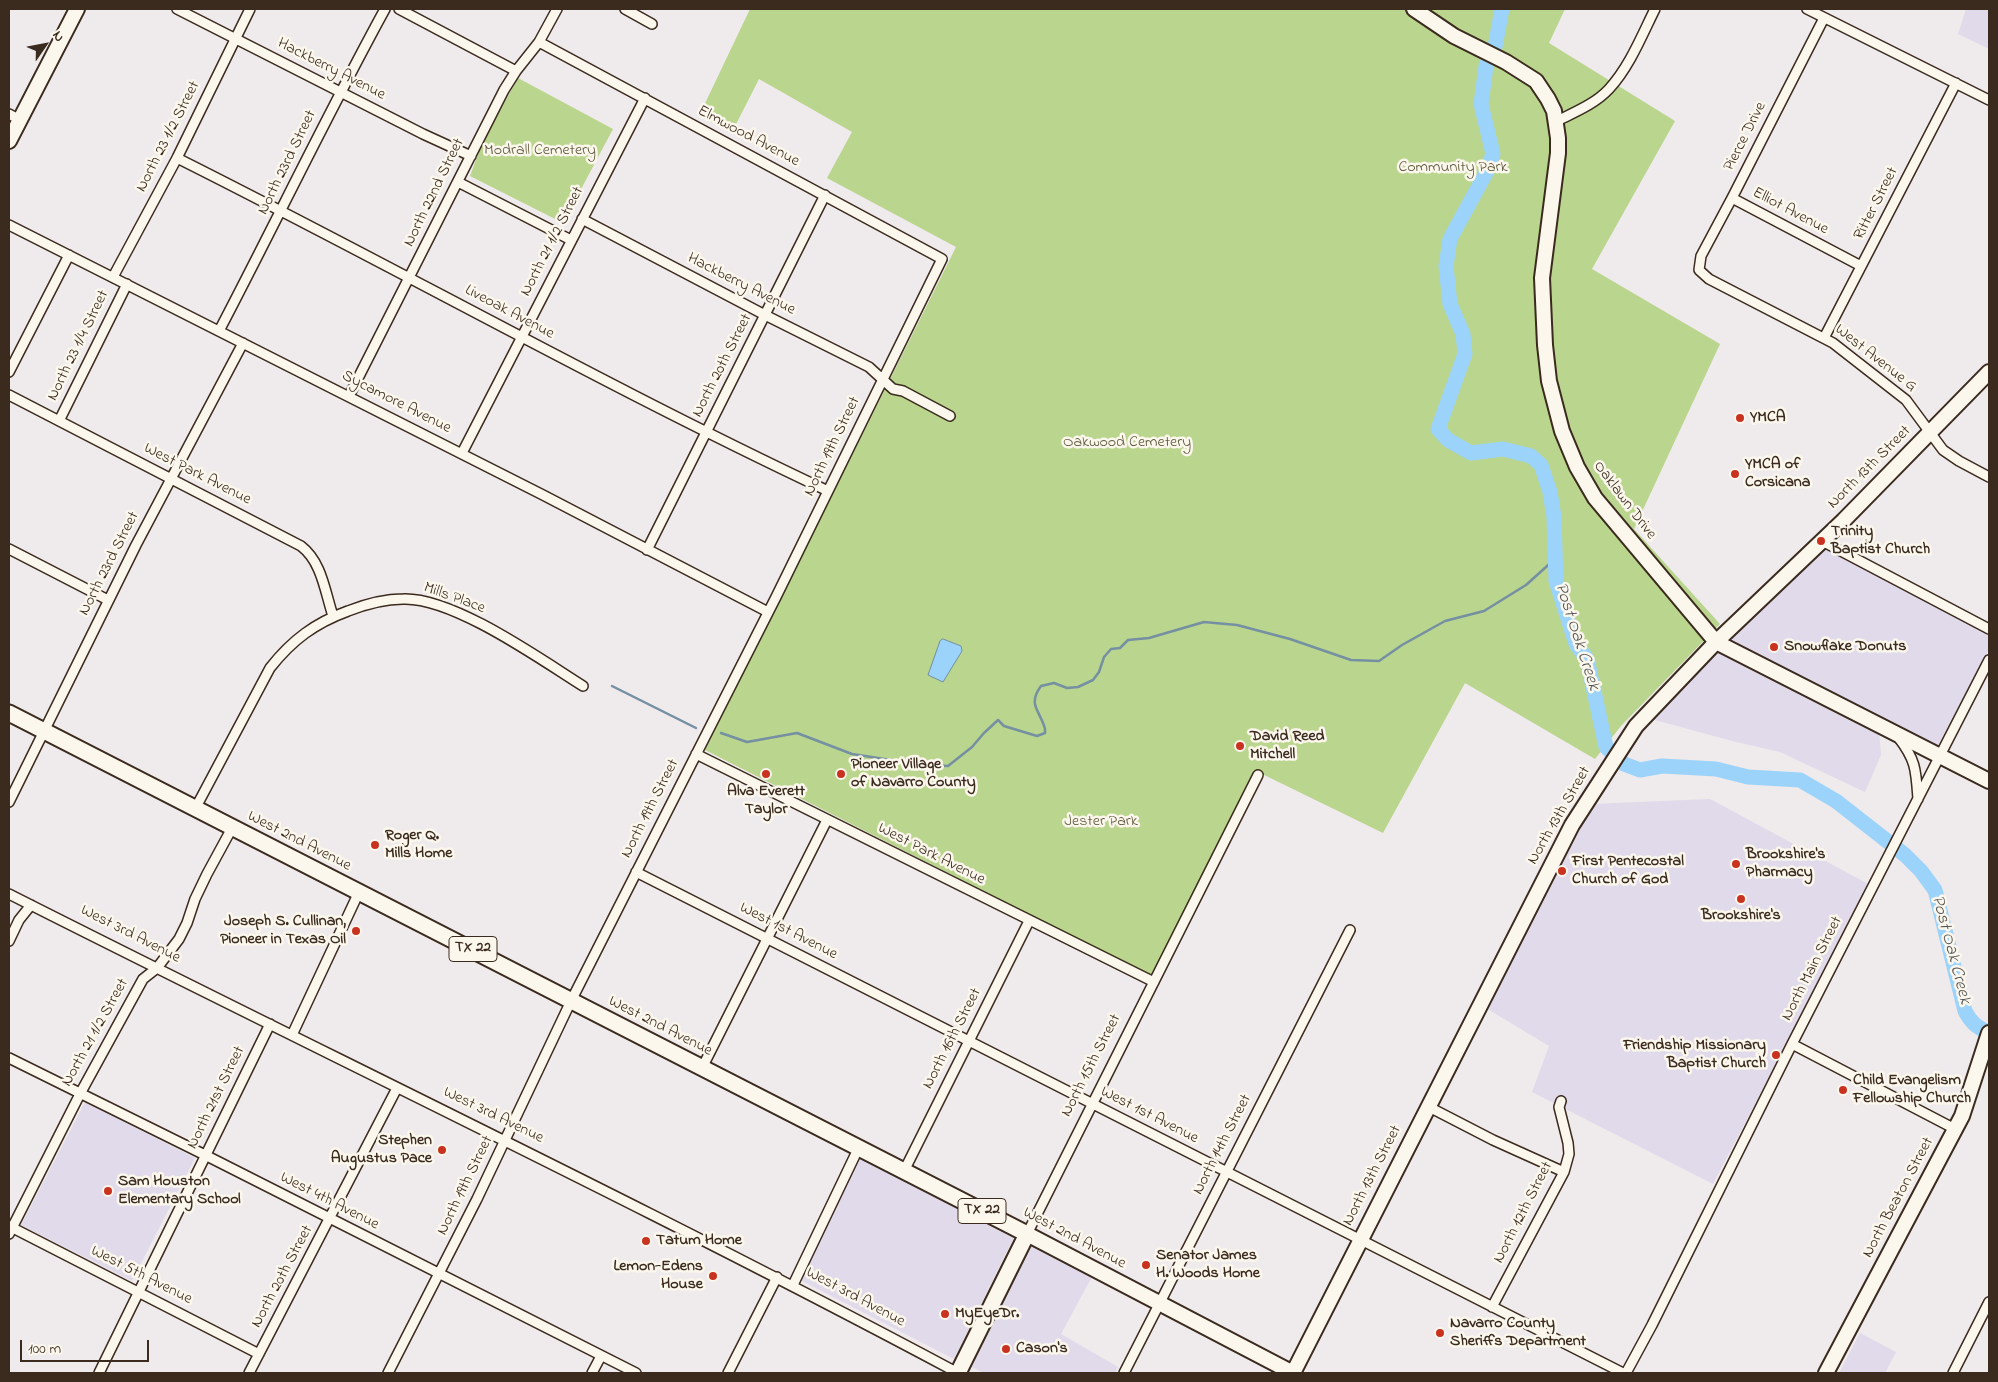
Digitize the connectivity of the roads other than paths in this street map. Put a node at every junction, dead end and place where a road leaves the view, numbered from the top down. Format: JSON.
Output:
{"nodes":[{"id":1,"x":76,"y":9,"type":"edge"},
{"id":2,"x":177,"y":9,"type":"edge"},
{"id":3,"x":250,"y":9,"type":"edge"},
{"id":4,"x":386,"y":9,"type":"edge"},
{"id":5,"x":399,"y":9,"type":"edge"},
{"id":6,"x":556,"y":9,"type":"edge"},
{"id":7,"x":625,"y":9,"type":"edge"},
{"id":8,"x":1414,"y":9,"type":"edge"},
{"id":9,"x":1655,"y":9,"type":"edge"},
{"id":10,"x":1807,"y":9,"type":"edge"},
{"id":11,"x":1824,"y":18,"type":"junction"},
{"id":12,"x":652,"y":24,"type":"dead end"},
{"id":13,"x":235,"y":38,"type":"junction"},
{"id":14,"x":539,"y":42,"type":"junction"},
{"id":15,"x":516,"y":71,"type":"junction"},
{"id":16,"x":1956,"y":83,"type":"junction"},
{"id":17,"x":340,"y":92,"type":"junction"},
{"id":18,"x":645,"y":98,"type":"junction"},
{"id":19,"x":1989,"y":100,"type":"edge"},
{"id":20,"x":14,"y":117,"type":"edge"},
{"id":21,"x":1557,"y":121,"type":"junction"},
{"id":22,"x":9,"y":141,"type":"edge"},
{"id":23,"x":471,"y":156,"type":"junction"},
{"id":24,"x":177,"y":158,"type":"junction"},
{"id":25,"x":458,"y":182,"type":"junction"},
{"id":26,"x":824,"y":195,"type":"junction"},
{"id":27,"x":1732,"y":198,"type":"junction"},
{"id":28,"x":282,"y":210,"type":"junction"},
{"id":29,"x":582,"y":219,"type":"junction"},
{"id":30,"x":9,"y":225,"type":"edge"},
{"id":31,"x":571,"y":240,"type":"junction"},
{"id":32,"x":69,"y":255,"type":"junction"},
{"id":33,"x":942,"y":259,"type":"joint"},
{"id":34,"x":1861,"y":266,"type":"junction"},
{"id":35,"x":1699,"y":270,"type":"joint"},
{"id":36,"x":113,"y":277,"type":"junction"},
{"id":37,"x":409,"y":278,"type":"junction"},
{"id":38,"x":127,"y":284,"type":"junction"},
{"id":39,"x":765,"y":315,"type":"junction"},
{"id":40,"x":219,"y":331,"type":"junction"},
{"id":41,"x":521,"y":337,"type":"junction"},
{"id":42,"x":1824,"y":338,"type":"junction"},
{"id":43,"x":243,"y":343,"type":"junction"},
{"id":44,"x":9,"y":372,"type":"edge"},
{"id":45,"x":1989,"y":372,"type":"edge"},
{"id":46,"x":883,"y":380,"type":"junction"},
{"id":47,"x":9,"y":395,"type":"edge"},
{"id":48,"x":348,"y":396,"type":"junction"},
{"id":49,"x":950,"y":416,"type":"dead end"},
{"id":50,"x":59,"y":421,"type":"junction"},
{"id":51,"x":706,"y":432,"type":"junction"},
{"id":52,"x":1930,"y":432,"type":"junction"},
{"id":53,"x":462,"y":454,"type":"junction"},
{"id":54,"x":171,"y":478,"type":"junction"},
{"id":55,"x":1989,"y":478,"type":"edge"},
{"id":56,"x":828,"y":492,"type":"junction"},
{"id":57,"x":1822,"y":541,"type":"junction"},
{"id":58,"x":9,"y":549,"type":"edge"},
{"id":59,"x":647,"y":550,"type":"junction"},
{"id":60,"x":108,"y":600,"type":"junction"},
{"id":61,"x":768,"y":612,"type":"junction"},
{"id":62,"x":333,"y":616,"type":"junction"},
{"id":63,"x":1989,"y":629,"type":"edge"},
{"id":64,"x":1716,"y":642,"type":"junction"},
{"id":65,"x":1989,"y":660,"type":"edge"},
{"id":66,"x":583,"y":686,"type":"dead end"},
{"id":67,"x":9,"y":713,"type":"edge"},
{"id":68,"x":44,"y":730,"type":"junction"},
{"id":69,"x":1895,"y":732,"type":"junction"},
{"id":70,"x":696,"y":754,"type":"junction"},
{"id":71,"x":1940,"y":757,"type":"junction"},
{"id":72,"x":1258,"y":775,"type":"dead end"},
{"id":73,"x":1989,"y":782,"type":"edge"},
{"id":74,"x":1918,"y":799,"type":"junction"},
{"id":75,"x":9,"y":802,"type":"edge"},
{"id":76,"x":195,"y":809,"type":"junction"},
{"id":77,"x":827,"y":820,"type":"junction"},
{"id":78,"x":232,"y":828,"type":"junction"},
{"id":79,"x":636,"y":872,"type":"junction"},
{"id":80,"x":359,"y":892,"type":"junction"},
{"id":81,"x":9,"y":894,"type":"edge"},
{"id":82,"x":30,"y":905,"type":"junction"},
{"id":83,"x":1029,"y":921,"type":"junction"},
{"id":84,"x":1350,"y":930,"type":"dead end"},
{"id":85,"x":767,"y":938,"type":"junction"},
{"id":86,"x":9,"y":941,"type":"edge"},
{"id":87,"x":157,"y":968,"type":"junction"},
{"id":88,"x":1154,"y":982,"type":"junction"},
{"id":89,"x":571,"y":1001,"type":"junction"},
{"id":90,"x":270,"y":1024,"type":"junction"},
{"id":91,"x":1989,"y":1033,"type":"edge"},
{"id":92,"x":292,"y":1035,"type":"junction"},
{"id":93,"x":969,"y":1041,"type":"junction"},
{"id":94,"x":1792,"y":1044,"type":"junction"},
{"id":95,"x":9,"y":1058,"type":"edge"},
{"id":96,"x":702,"y":1068,"type":"junction"},
{"id":97,"x":397,"y":1088,"type":"junction"},
{"id":98,"x":81,"y":1092,"type":"junction"},
{"id":99,"x":1561,"y":1101,"type":"dead end"},
{"id":100,"x":1093,"y":1104,"type":"junction"},
{"id":101,"x":1429,"y":1107,"type":"junction"},
{"id":102,"x":1955,"y":1129,"type":"junction"},
{"id":103,"x":505,"y":1141,"type":"junction"},
{"id":104,"x":859,"y":1147,"type":"junction"},
{"id":105,"x":205,"y":1155,"type":"junction"},
{"id":106,"x":904,"y":1171,"type":"junction"},
{"id":107,"x":1226,"y":1172,"type":"junction"},
{"id":108,"x":1564,"y":1172,"type":"junction"},
{"id":109,"x":330,"y":1218,"type":"junction"},
{"id":110,"x":10,"y":1229,"type":"edge"},
{"id":111,"x":1027,"y":1234,"type":"junction"},
{"id":112,"x":1360,"y":1240,"type":"junction"},
{"id":113,"x":438,"y":1274,"type":"junction"},
{"id":114,"x":777,"y":1277,"type":"junction"},
{"id":115,"x":793,"y":1285,"type":"junction"},
{"id":116,"x":138,"y":1292,"type":"junction"},
{"id":117,"x":1989,"y":1302,"type":"edge"},
{"id":118,"x":1160,"y":1303,"type":"junction"},
{"id":119,"x":1492,"y":1307,"type":"junction"},
{"id":120,"x":260,"y":1354,"type":"junction"},
{"id":121,"x":601,"y":1356,"type":"junction"},
{"id":122,"x":99,"y":1373,"type":"edge"},
{"id":123,"x":249,"y":1373,"type":"edge"},
{"id":124,"x":388,"y":1373,"type":"edge"},
{"id":125,"x":592,"y":1373,"type":"edge"},
{"id":126,"x":636,"y":1373,"type":"edge"},
{"id":127,"x":728,"y":1373,"type":"edge"},
{"id":128,"x":958,"y":1373,"type":"edge"},
{"id":129,"x":1124,"y":1373,"type":"edge"},
{"id":130,"x":1294,"y":1373,"type":"edge"},
{"id":131,"x":1624,"y":1373,"type":"edge"},
{"id":132,"x":1826,"y":1373,"type":"edge"},
{"id":133,"x":1953,"y":1373,"type":"edge"}],
"edges":[{"from":1,"to":20,"type":"street"},
{"from":2,"to":13,"type":"street","name":"Hackberry Avenue"},
{"from":3,"to":13,"type":"street","name":"North 23 1/2 Street"},
{"from":4,"to":17,"type":"street","name":"North 23rd Street"},
{"from":5,"to":15,"type":"street"},
{"from":6,"to":14,"type":"street","name":"North 22nd Street"},
{"from":7,"to":12,"type":"street"},
{"from":8,"to":21,"type":"street","name":"Oaklawn Drive"},
{"from":9,"to":21,"type":"street"},
{"from":10,"to":11,"type":"street"},
{"from":11,"to":16,"type":"street"},
{"from":11,"to":27,"type":"street","name":"Pierce Drive"},
{"from":13,"to":17,"type":"street","name":"Hackberry Avenue"},
{"from":13,"to":24,"type":"street","name":"North 23 1/2 Street"},
{"from":14,"to":15,"type":"street","name":"North 22nd Street"},
{"from":14,"to":18,"type":"street","name":"Elmwood Avenue"},
{"from":15,"to":23,"type":"street","name":"North 22nd Street"},
{"from":16,"to":19,"type":"street"},
{"from":16,"to":34,"type":"street","name":"Ritter Street"},
{"from":17,"to":23,"type":"street","name":"Hackberry Avenue"},
{"from":17,"to":28,"type":"street","name":"North 23rd Street"},
{"from":18,"to":26,"type":"street","name":"Elmwood Avenue"},
{"from":18,"to":29,"type":"street","name":"North 21 1/2 Street"},
{"from":20,"to":22,"type":"street"},
{"from":21,"to":64,"type":"street","name":"Oaklawn Drive"},
{"from":23,"to":25,"type":"street","name":"North 22nd Street"},
{"from":24,"to":28,"type":"street","name":"Liveoak Avenue"},
{"from":24,"to":36,"type":"street","name":"North 23 1/2 Street"},
{"from":25,"to":31,"type":"street"},
{"from":25,"to":37,"type":"street","name":"North 22nd Street"},
{"from":26,"to":33,"type":"street","name":"Elmwood Avenue"},
{"from":26,"to":39,"type":"street","name":"North 20th Street"},
{"from":27,"to":34,"type":"street","name":"Elliot Avenue"},
{"from":27,"to":35,"type":"street","name":"Pierce Drive"},
{"from":28,"to":37,"type":"street","name":"Liveoak Avenue"},
{"from":28,"to":40,"type":"street","name":"North 23rd Street"},
{"from":29,"to":31,"type":"street","name":"North 21 1/2 Street"},
{"from":29,"to":39,"type":"street","name":"Hackberry Avenue"},
{"from":30,"to":32,"type":"street","name":"Sycamore Avenue"},
{"from":31,"to":41,"type":"street","name":"North 21 1/2 Street"},
{"from":32,"to":36,"type":"street","name":"Sycamore Avenue"},
{"from":32,"to":44,"type":"street"},
{"from":33,"to":46,"type":"street","name":"North 19th Street"},
{"from":34,"to":42,"type":"street","name":"Ritter Street"},
{"from":35,"to":42,"type":"street","name":"West Avenue G"},
{"from":36,"to":38,"type":"street","name":"Sycamore Avenue"},
{"from":37,"to":41,"type":"street","name":"Liveoak Avenue"},
{"from":37,"to":48,"type":"street","name":"North 22nd Street"},
{"from":38,"to":40,"type":"street","name":"Sycamore Avenue"},
{"from":38,"to":50,"type":"street","name":"North 23 1/4 Street"},
{"from":39,"to":46,"type":"street","name":"Hackberry Avenue"},
{"from":39,"to":51,"type":"street","name":"North 20th Street"},
{"from":40,"to":43,"type":"street","name":"Sycamore Avenue"},
{"from":41,"to":51,"type":"street","name":"Liveoak Avenue"},
{"from":41,"to":53,"type":"street","name":"North 21 1/2 Street"},
{"from":42,"to":52,"type":"street","name":"West Avenue G"},
{"from":43,"to":48,"type":"street","name":"Sycamore Avenue"},
{"from":43,"to":54,"type":"street","name":"North 23rd Street"},
{"from":45,"to":52,"type":"street","name":"North 13th Street"},
{"from":46,"to":49,"type":"street"},
{"from":46,"to":56,"type":"street","name":"North 19th Street"},
{"from":47,"to":50,"type":"street","name":"West Park Avenue"},
{"from":48,"to":53,"type":"street","name":"Sycamore Avenue"},
{"from":50,"to":54,"type":"street","name":"West Park Avenue"},
{"from":51,"to":56,"type":"street","name":"Liveoak Avenue"},
{"from":51,"to":59,"type":"street","name":"North 20th Street"},
{"from":52,"to":55,"type":"street","name":"West Avenue G"},
{"from":52,"to":57,"type":"street","name":"North 13th Street"},
{"from":53,"to":59,"type":"street","name":"Sycamore Avenue"},
{"from":54,"to":60,"type":"street","name":"North 23rd Street"},
{"from":54,"to":62,"type":"street","name":"West Park Avenue"},
{"from":56,"to":61,"type":"street","name":"North 19th Street"},
{"from":57,"to":63,"type":"street"},
{"from":57,"to":64,"type":"street","name":"North 13th Street"},
{"from":58,"to":60,"type":"street"},
{"from":59,"to":61,"type":"street","name":"Sycamore Avenue"},
{"from":60,"to":68,"type":"street","name":"North 23rd Street"},
{"from":61,"to":70,"type":"street","name":"North 19th Street"},
{"from":62,"to":66,"type":"street","name":"Mills Place"},
{"from":62,"to":76,"type":"street","name":"Mills Place"},
{"from":64,"to":69,"type":"street","name":"Oaklawn Drive"},
{"from":64,"to":101,"type":"street","name":"North 13th Street"},
{"from":65,"to":71,"type":"street","name":"North Main Street"},
{"from":67,"to":68,"type":"main road","name":"West 2nd Avenue","number":"TX 22"},
{"from":68,"to":75,"type":"street","name":"North 23rd Street"},
{"from":68,"to":76,"type":"main road","name":"West 2nd Avenue","number":"TX 22"},
{"from":69,"to":71,"type":"street","name":"Oaklawn Drive"},
{"from":69,"to":74,"type":"street"},
{"from":70,"to":77,"type":"street","name":"West Park Avenue"},
{"from":70,"to":79,"type":"street","name":"North 19th Street"},
{"from":71,"to":73,"type":"street","name":"Oaklawn Drive"},
{"from":71,"to":74,"type":"street","name":"North Main Street"},
{"from":72,"to":88,"type":"street","name":"North 15th Street"},
{"from":74,"to":94,"type":"street","name":"North Main Street"},
{"from":76,"to":78,"type":"main road","name":"West 2nd Avenue","number":"TX 22"},
{"from":77,"to":83,"type":"street","name":"West Park Avenue"},
{"from":77,"to":85,"type":"street"},
{"from":78,"to":80,"type":"main road","name":"West 2nd Avenue","number":"TX 22"},
{"from":78,"to":87,"type":"street","name":"North 21 1/2 Street"},
{"from":79,"to":85,"type":"street","name":"West 1st Avenue"},
{"from":79,"to":89,"type":"street","name":"North 19th Street"},
{"from":80,"to":89,"type":"main road","name":"West 2nd Avenue","number":"TX 22"},
{"from":80,"to":92,"type":"street"},
{"from":81,"to":82,"type":"street","name":"West 3rd Avenue"},
{"from":82,"to":86,"type":"street"},
{"from":82,"to":87,"type":"street","name":"West 3rd Avenue"},
{"from":83,"to":88,"type":"street","name":"West Park Avenue"},
{"from":83,"to":93,"type":"street","name":"North 16th Street"},
{"from":84,"to":107,"type":"street","name":"North 14th Street"},
{"from":85,"to":93,"type":"street","name":"West 1st Avenue"},
{"from":85,"to":96,"type":"street"},
{"from":87,"to":90,"type":"street","name":"West 3rd Avenue"},
{"from":87,"to":98,"type":"street","name":"North 21 1/2 Street"},
{"from":88,"to":100,"type":"street","name":"North 15th Street"},
{"from":89,"to":96,"type":"main road","name":"West 2nd Avenue","number":"TX 22"},
{"from":89,"to":103,"type":"street","name":"North 19th Street"},
{"from":90,"to":92,"type":"street","name":"West 3rd Avenue"},
{"from":90,"to":105,"type":"street","name":"North 21st Street"},
{"from":91,"to":102,"type":"street","name":"North Beaton Street"},
{"from":92,"to":97,"type":"street","name":"West 3rd Avenue"},
{"from":93,"to":100,"type":"street","name":"West 1st Avenue"},
{"from":93,"to":106,"type":"street","name":"North 16th Street"},
{"from":94,"to":102,"type":"street"},
{"from":94,"to":131,"type":"street","name":"North Main Street"},
{"from":95,"to":98,"type":"street","name":"West 4th Avenue"},
{"from":96,"to":104,"type":"main road","name":"West 2nd Avenue","number":"TX 22"},
{"from":97,"to":103,"type":"street","name":"West 3rd Avenue"},
{"from":97,"to":109,"type":"street","name":"North 20th Street"},
{"from":98,"to":105,"type":"street","name":"West 4th Avenue"},
{"from":98,"to":110,"type":"street","name":"North 21 1/2 Street"},
{"from":99,"to":108,"type":"street","name":"North 12th Street"},
{"from":100,"to":107,"type":"street","name":"West 1st Avenue"},
{"from":100,"to":111,"type":"street","name":"North 15th Street"},
{"from":101,"to":108,"type":"street"},
{"from":101,"to":112,"type":"street","name":"North 13th Street"},
{"from":102,"to":132,"type":"street","name":"North Beaton Street"},
{"from":103,"to":113,"type":"street","name":"North 19th Street"},
{"from":103,"to":114,"type":"street","name":"West 3rd Avenue"},
{"from":104,"to":106,"type":"main road","name":"West 2nd Avenue","number":"TX 22"},
{"from":104,"to":115,"type":"street"},
{"from":105,"to":109,"type":"street","name":"West 4th Avenue"},
{"from":105,"to":116,"type":"street","name":"North 21st Street"},
{"from":106,"to":111,"type":"main road","name":"West 2nd Avenue","number":"TX 22"},
{"from":107,"to":112,"type":"street","name":"West 1st Avenue"},
{"from":107,"to":118,"type":"street","name":"North 14th Street"},
{"from":108,"to":119,"type":"street","name":"North 12th Street"},
{"from":109,"to":113,"type":"street","name":"West 4th Avenue"},
{"from":109,"to":120,"type":"street","name":"North 20th Street"},
{"from":110,"to":116,"type":"street","name":"West 5th Avenue"},
{"from":111,"to":118,"type":"street","name":"West 2nd Avenue"},
{"from":111,"to":128,"type":"main road","name":"North 15th Street","number":"TX 22"},
{"from":112,"to":119,"type":"street","name":"West 1st Avenue"},
{"from":112,"to":130,"type":"street","name":"North 13th Street"},
{"from":113,"to":121,"type":"street","name":"West 4th Avenue"},
{"from":113,"to":124,"type":"street","name":"North 19th Street"},
{"from":114,"to":115,"type":"street","name":"West 3rd Avenue"},
{"from":114,"to":127,"type":"street"},
{"from":115,"to":128,"type":"street","name":"West 3rd Avenue"},
{"from":116,"to":120,"type":"street","name":"West 5th Avenue"},
{"from":116,"to":122,"type":"street","name":"North 21st Street"},
{"from":117,"to":133,"type":"street"},
{"from":118,"to":129,"type":"street","name":"North 14th Street"},
{"from":118,"to":130,"type":"street","name":"West 2nd Avenue"},
{"from":119,"to":131,"type":"street","name":"West 1st Avenue"},
{"from":120,"to":123,"type":"street","name":"North 20th Street"},
{"from":121,"to":125,"type":"street"},
{"from":121,"to":126,"type":"street","name":"West 4th Avenue"}]}
